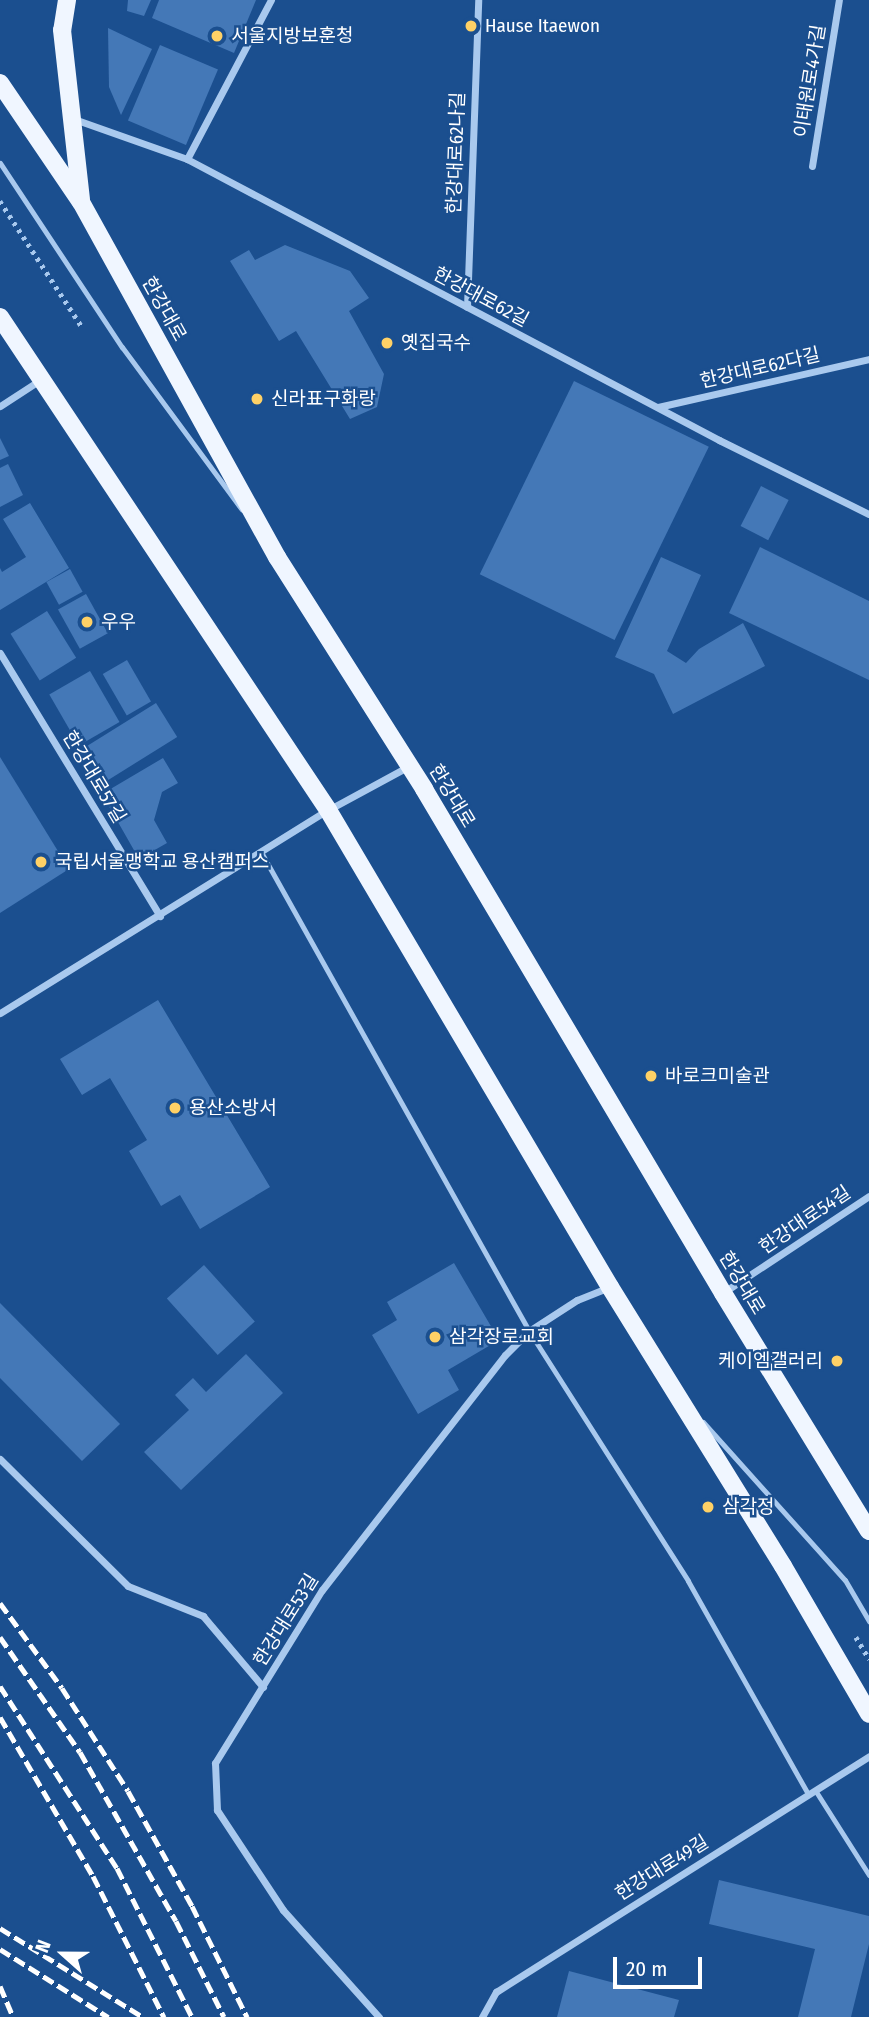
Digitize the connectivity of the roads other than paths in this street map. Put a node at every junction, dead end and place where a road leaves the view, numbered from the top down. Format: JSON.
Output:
{"nodes":[{"id":1,"x":67,"y":0,"type":"edge"},
{"id":2,"x":271,"y":0,"type":"edge"},
{"id":3,"x":478,"y":0,"type":"edge"},
{"id":4,"x":839,"y":0,"type":"edge"},
{"id":5,"x":0,"y":83,"type":"edge"},
{"id":6,"x":73,"y":118,"type":"junction"},
{"id":7,"x":187,"y":159,"type":"junction"},
{"id":8,"x":0,"y":163,"type":"edge"},
{"id":9,"x":812,"y":166,"type":"dead end"},
{"id":10,"x":81,"y":202,"type":"junction"},
{"id":11,"x":467,"y":307,"type":"junction"},
{"id":12,"x":0,"y":317,"type":"edge"},
{"id":13,"x":869,"y":359,"type":"edge"},
{"id":14,"x":40,"y":380,"type":"junction"},
{"id":15,"x":0,"y":406,"type":"edge"},
{"id":16,"x":657,"y":408,"type":"junction"},
{"id":17,"x":869,"y":514,"type":"edge"},
{"id":18,"x":277,"y":557,"type":"junction"},
{"id":19,"x":0,"y":653,"type":"edge"},
{"id":20,"x":409,"y":766,"type":"junction"},
{"id":21,"x":328,"y":810,"type":"junction"},
{"id":22,"x":261,"y":852,"type":"junction"},
{"id":23,"x":160,"y":916,"type":"junction"},
{"id":24,"x":0,"y":1013,"type":"edge"},
{"id":25,"x":869,"y":1196,"type":"edge"},
{"id":26,"x":610,"y":1287,"type":"junction"},
{"id":27,"x":723,"y":1293,"type":"junction"},
{"id":28,"x":530,"y":1331,"type":"junction"},
{"id":29,"x":678,"y":1394,"type":"junction"},
{"id":30,"x":0,"y":1459,"type":"edge"},
{"id":31,"x":867,"y":1523,"type":"edge"},
{"id":32,"x":869,"y":1621,"type":"edge"},
{"id":33,"x":263,"y":1688,"type":"junction"},
{"id":34,"x":869,"y":1714,"type":"edge"},
{"id":35,"x":869,"y":1756,"type":"edge"},
{"id":36,"x":812,"y":1792,"type":"junction"},
{"id":37,"x":869,"y":1875,"type":"edge"},
{"id":38,"x":379,"y":2017,"type":"edge"},
{"id":39,"x":482,"y":2017,"type":"edge"}],
"edges":[{"from":1,"to":6,"type":"main road"},
{"from":2,"to":7,"type":"street"},
{"from":3,"to":11,"type":"street","name":"한강대로62나길"},
{"from":4,"to":9,"type":"street","name":"이태원로4가길"},
{"from":5,"to":10,"type":"main road","name":"한강대로"},
{"from":6,"to":7,"type":"street","name":"한강대로62길"},
{"from":6,"to":10,"type":"main road"},
{"from":7,"to":11,"type":"street","name":"한강대로62길"},
{"from":8,"to":18,"type":"lane"},
{"from":10,"to":18,"type":"main road","name":"한강대로"},
{"from":11,"to":16,"type":"street","name":"한강대로62길"},
{"from":12,"to":14,"type":"main road"},
{"from":13,"to":16,"type":"street","name":"한강대로62다길"},
{"from":14,"to":15,"type":"street"},
{"from":14,"to":21,"type":"main road"},
{"from":16,"to":17,"type":"street","name":"한강대로62길"},
{"from":18,"to":20,"type":"main road","name":"한강대로"},
{"from":19,"to":23,"type":"street","name":"한강대로57길"},
{"from":20,"to":21,"type":"street"},
{"from":20,"to":27,"type":"main road","name":"한강대로"},
{"from":21,"to":22,"type":"street"},
{"from":21,"to":26,"type":"main road"},
{"from":22,"to":23,"type":"street"},
{"from":22,"to":28,"type":"lane"},
{"from":23,"to":24,"type":"street"},
{"from":25,"to":27,"type":"street","name":"한강대로54길"},
{"from":26,"to":28,"type":"street","name":"한강대로53길"},
{"from":26,"to":29,"type":"main road"},
{"from":27,"to":31,"type":"main road","name":"한강대로"},
{"from":28,"to":33,"type":"street","name":"한강대로53길"},
{"from":28,"to":36,"type":"lane"},
{"from":29,"to":32,"type":"lane"},
{"from":29,"to":34,"type":"main road"},
{"from":30,"to":33,"type":"street"},
{"from":33,"to":38,"type":"street","name":"한강대로53길"},
{"from":35,"to":36,"type":"street","name":"한강대로49길"},
{"from":36,"to":37,"type":"lane"},
{"from":36,"to":39,"type":"street","name":"한강대로49길"}]}
